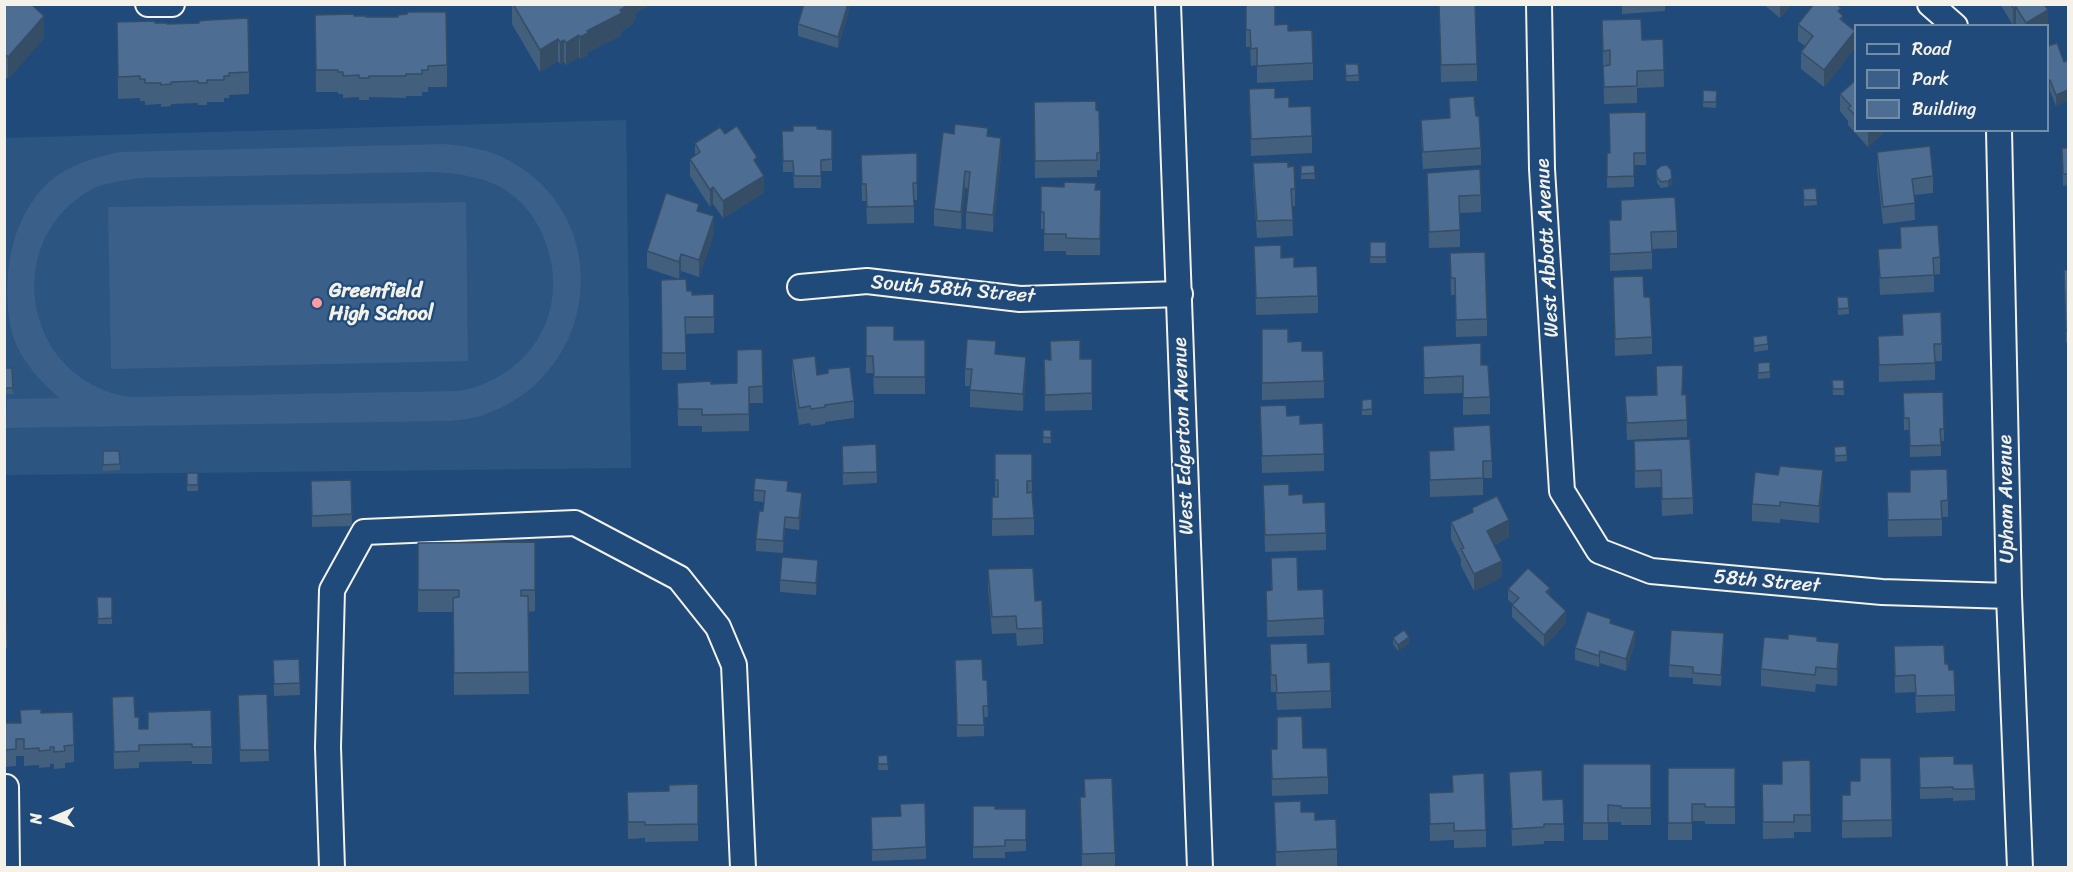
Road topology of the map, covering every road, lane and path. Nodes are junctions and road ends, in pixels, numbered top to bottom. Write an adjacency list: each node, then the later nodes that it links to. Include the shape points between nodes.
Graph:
1 (148, 4): 2 (street)
2 (172, 4)
3 (1168, 4): 9 (street, West Edgerton Avenue)
4 (1539, 4): 10 (street, West Abbott Avenue, via 1542,169)
5 (1930, 4): 6 (street)
6 (1953, 24)
7 (1999, 132): 11 (street, Upham Avenue)
8 (800, 287): 9 (street, South 58th Street, via 867,281 1020,299)
9 (1179, 294): 16 (street, West Edgerton Avenue)
10 (1562, 491): 11 (street, 58th Street, via 1599,551 1651,572 1882,592)
11 (2009, 596): 17 (street, Upham Avenue)
12 (6, 787): 13 (street)
13 (7, 867)
14 (332, 867): 15 (street, via 328,747 332,590 364,532 575,524 679,578 718,627 734,664)
15 (743, 867)
16 (1200, 867)
17 (2020, 867)

